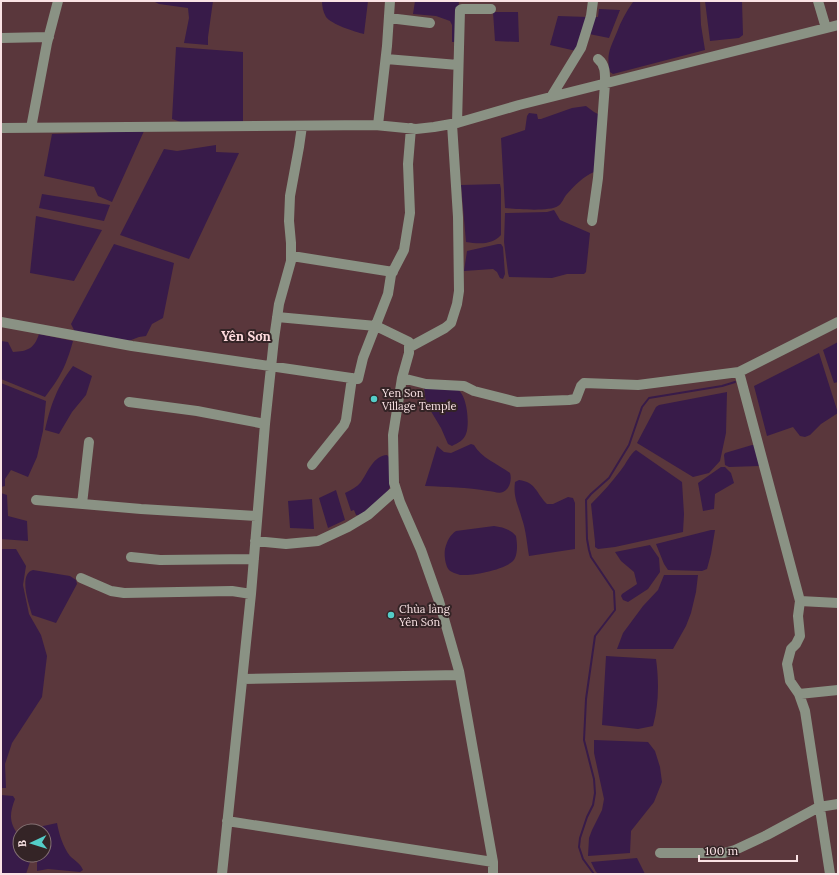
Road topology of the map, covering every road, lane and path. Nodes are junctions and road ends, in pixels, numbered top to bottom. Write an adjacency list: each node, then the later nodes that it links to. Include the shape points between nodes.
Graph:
1 (58, 1): 10 (street)
2 (390, 1): 6 (street)
3 (593, 1): 16 (street, via 581,48)
4 (818, 1): 9 (street)
5 (491, 9): 14 (street, via 461,9)
6 (389, 18): 7 (street); 12 (street)
7 (430, 23)
8 (838, 25): 9 (street)
9 (826, 28): 15 (street)
10 (49, 37): 11 (street); 21 (street)
11 (1, 38)
12 (386, 59): 14 (street); 18 (street)
13 (598, 59): 15 (street, via 605,68)
14 (458, 65): 17 (street)
15 (605, 84): 16 (street); 23 (street)
16 (551, 98): 17 (street)
17 (454, 124): 22 (street, via 434,128); 30 (street, via 458,304 451,323 439,333)
18 (378, 125): 19 (street); 22 (street)
19 (302, 126): 21 (street); 24 (street, via 290,196)
20 (1, 128): 21 (street)
21 (30, 128)
22 (411, 128): 25 (street, via 408,164 410,213 404,250)
23 (592, 221)
24 (292, 256): 25 (street); 26 (street)
25 (393, 272): 29 (street)
26 (277, 317): 29 (street); 31 (street)
27 (1, 322): 31 (street, via 125,345)
28 (838, 322): 32 (street)
29 (376, 326): 30 (street, via 409,342); 34 (street)
30 (410, 347): 33 (street)
31 (272, 365): 34 (street); 36 (street)
32 (739, 372): 33 (street, via 638,385 584,383 576,399 517,402 464,386 426,384); 48 (street)
33 (402, 378): 39 (street, via 393,435)
34 (356, 379): 38 (street, via 344,425)
35 (129, 402): 36 (street, via 197,410)
36 (265, 424): 42 (street)
37 (88, 442): 41 (street)
38 (312, 465)
39 (396, 490): 43 (street, via 368,515 318,541 286,544); 50 (street, via 437,594)
40 (36, 500): 41 (street)
41 (82, 504): 42 (street)
42 (257, 516): 43 (street)
43 (256, 541): 45 (street)
44 (130, 557): 45 (street, via 160,560)
45 (254, 559): 47 (street)
46 (81, 578): 47 (street, via 111,591 124,593 232,591)
47 (251, 594): 51 (street)
48 (800, 601): 49 (street); 53 (street, via 800,636 791,649 787,664 790,680)
49 (838, 603)
50 (459, 675): 51 (street); 58 (street)
51 (242, 679): 56 (street)
52 (838, 690): 53 (street)
53 (799, 694): 55 (street, via 805,711)
54 (838, 804): 55 (street)
55 (819, 807): 57 (street, via 767,835 724,853); 61 (street)
56 (228, 821): 58 (street); 59 (street)
57 (660, 853)
58 (493, 862): 60 (street)
59 (222, 874)
60 (493, 874)
61 (830, 874)

